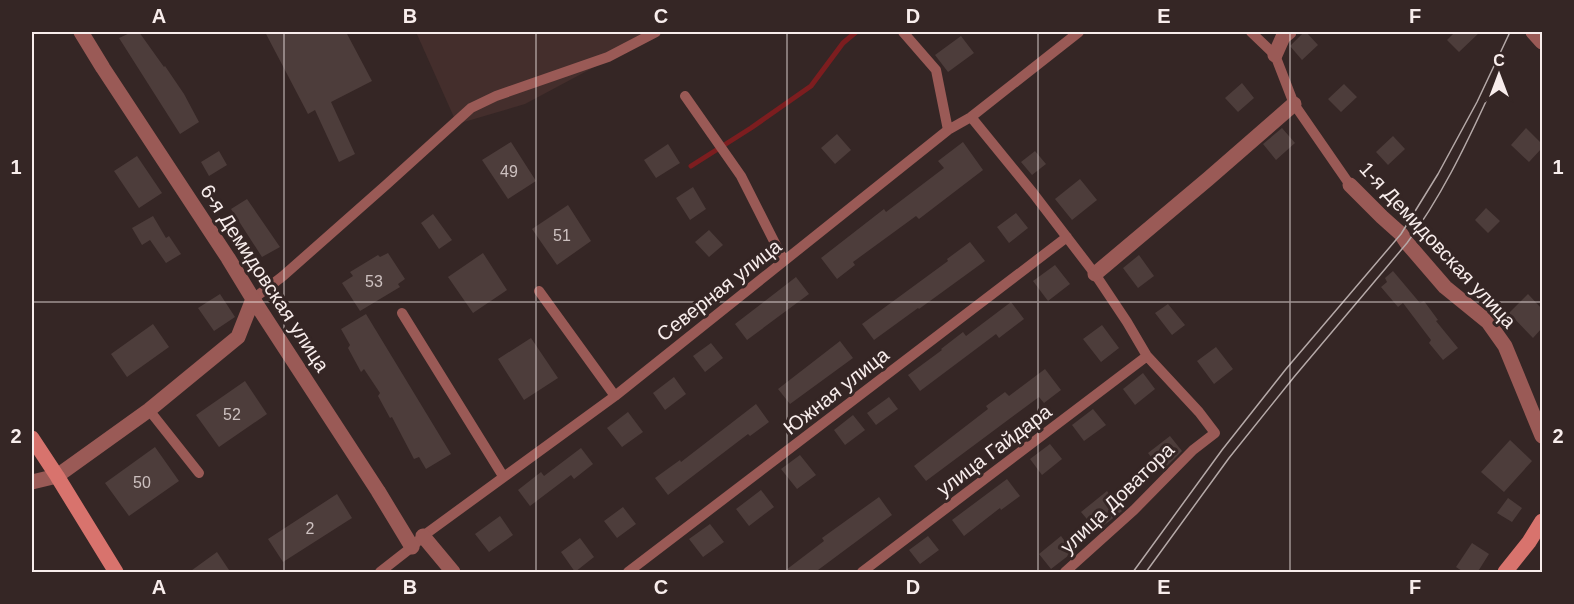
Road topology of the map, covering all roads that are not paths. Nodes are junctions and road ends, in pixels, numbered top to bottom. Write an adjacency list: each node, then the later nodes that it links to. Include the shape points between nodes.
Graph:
1 (81, 32): 19 (street, 6-я Демидовская улица)
2 (656, 32): 19 (lane, via 608,57 471,108)
3 (903, 32): 13 (lane, via 936,70)
4 (1079, 32): 12 (lane, Северная улица)
5 (1251, 32): 9 (lane, 1-я Демидовская улица)
6 (1288, 32): 9 (street)
7 (1533, 32): 8 (street)
8 (1542, 43)
9 (1275, 56): 11 (lane, 1-я Демидовская улица)
10 (685, 96): 16 (lane, via 741,176)
11 (1294, 104): 14 (lane, 1-я Демидовская улица); 17 (street)
12 (971, 117): 13 (lane, Северная улица); 15 (lane)
13 (948, 130): 16 (lane, Северная улица)
14 (1350, 185): 24 (street, 1-я Демидовская улица, via 1401,234 1445,286 1488,322 1505,346)
15 (1067, 237): 17 (lane); 35 (lane, Южная улица)
16 (784, 261): 22 (lane, Северная улица)
17 (1095, 274): 21 (lane)
18 (539, 291): 22 (lane)
19 (253, 299): 23 (street, via 238,337); 31 (street, 6-я Демидовская улица, via 378,491)
20 (402, 313): 28 (lane)
21 (1147, 356): 36 (lane, улица Гайдара); 37 (lane, улица Доватора, via 1215,433)
22 (615, 396): 28 (lane, Северная улица)
23 (149, 410): 26 (lane); 27 (street)
24 (1542, 436)
25 (32, 438): 27 (main road)
26 (199, 473)
27 (57, 476): 29 (street); 32 (main road)
28 (503, 476): 31 (lane, Северная улица)
29 (32, 482)
30 (1542, 521): 38 (main road)
31 (418, 542): 33 (lane, Северная улица); 34 (street, 6-я Демидовская улица)
32 (116, 573)
33 (380, 573)
34 (453, 573)
35 (628, 573)
36 (862, 573)
37 (1065, 573)
38 (1505, 573)

